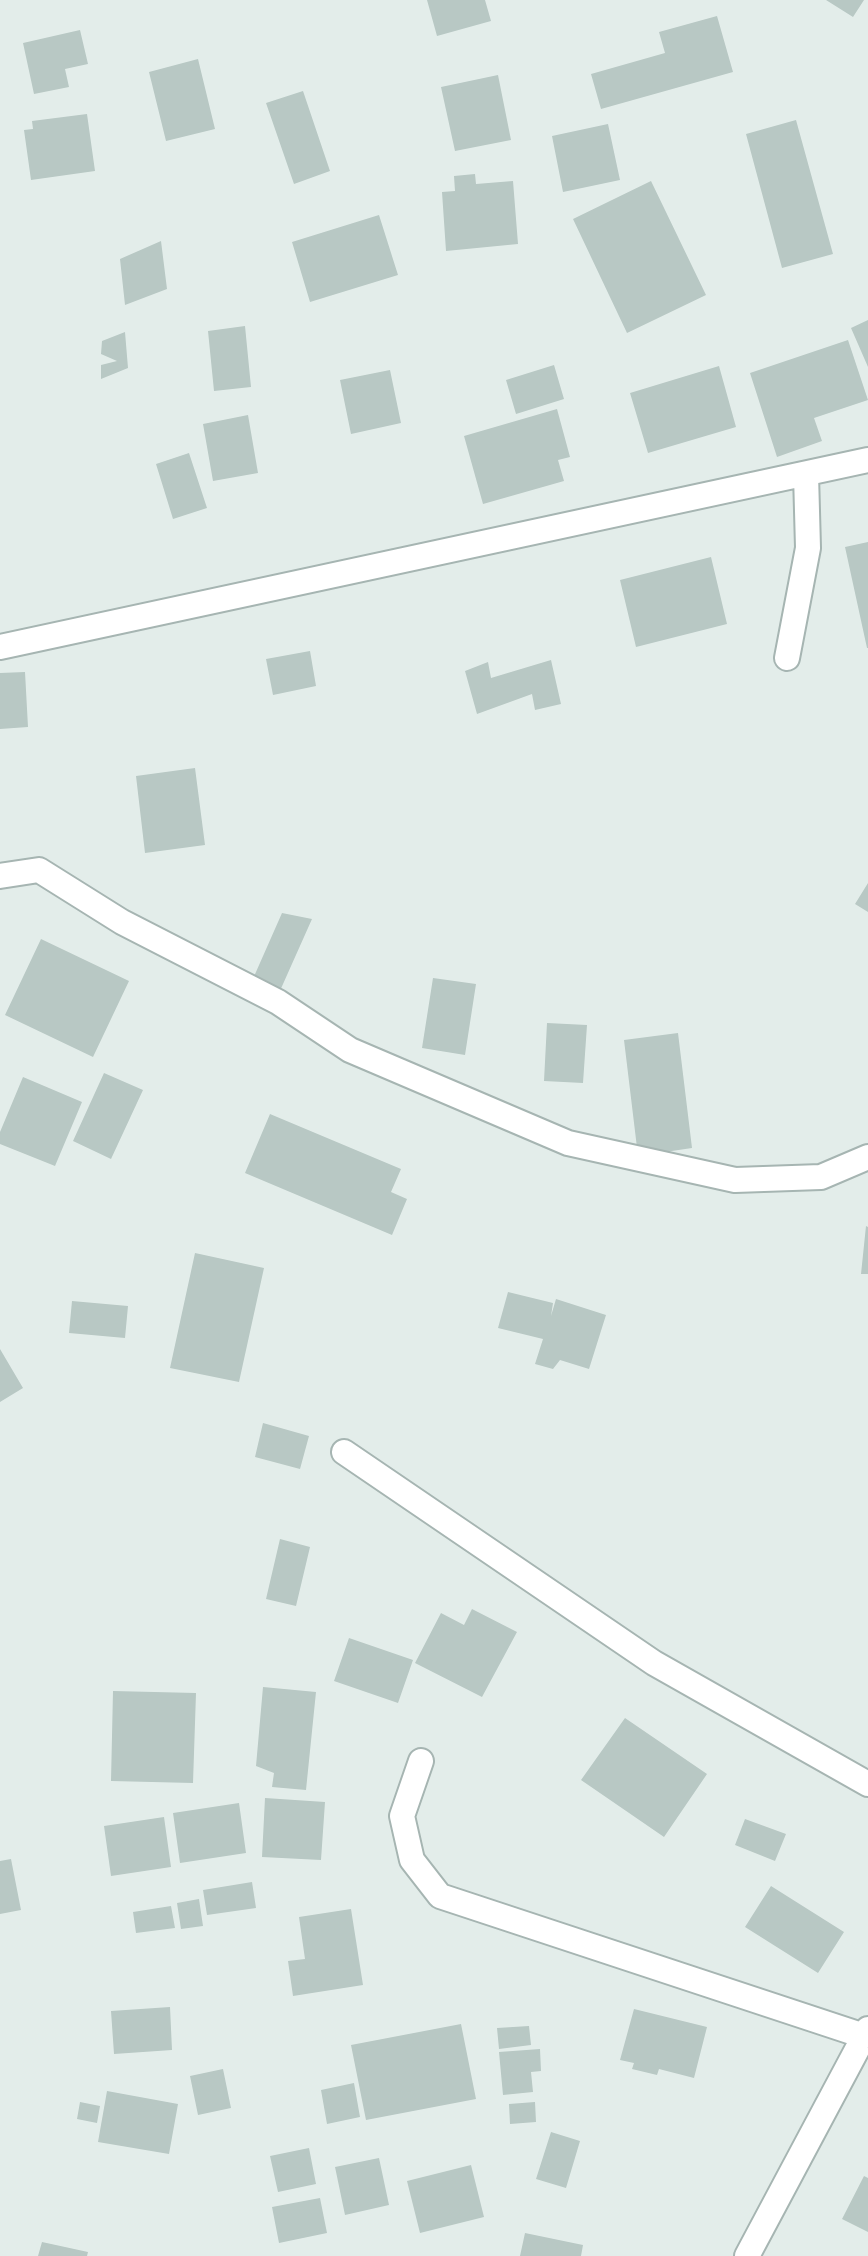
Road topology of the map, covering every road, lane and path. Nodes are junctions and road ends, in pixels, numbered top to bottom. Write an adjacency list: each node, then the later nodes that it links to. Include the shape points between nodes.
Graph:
1 (868, 460): 2 (street)
2 (806, 474): 3 (street); 4 (street, via 808,548)
3 (0, 647)
4 (787, 658)
5 (0, 876): 6 (street, via 39,870 122,922 278,1002 350,1050 568,1143 735,1180 821,1177)
6 (868, 1157)
7 (344, 1452): 9 (street, via 654,1663)
8 (421, 1761): 10 (street, via 402,1816 412,1860 440,1896)
9 (868, 1784)
10 (866, 2032): 11 (street)
11 (747, 2256)

